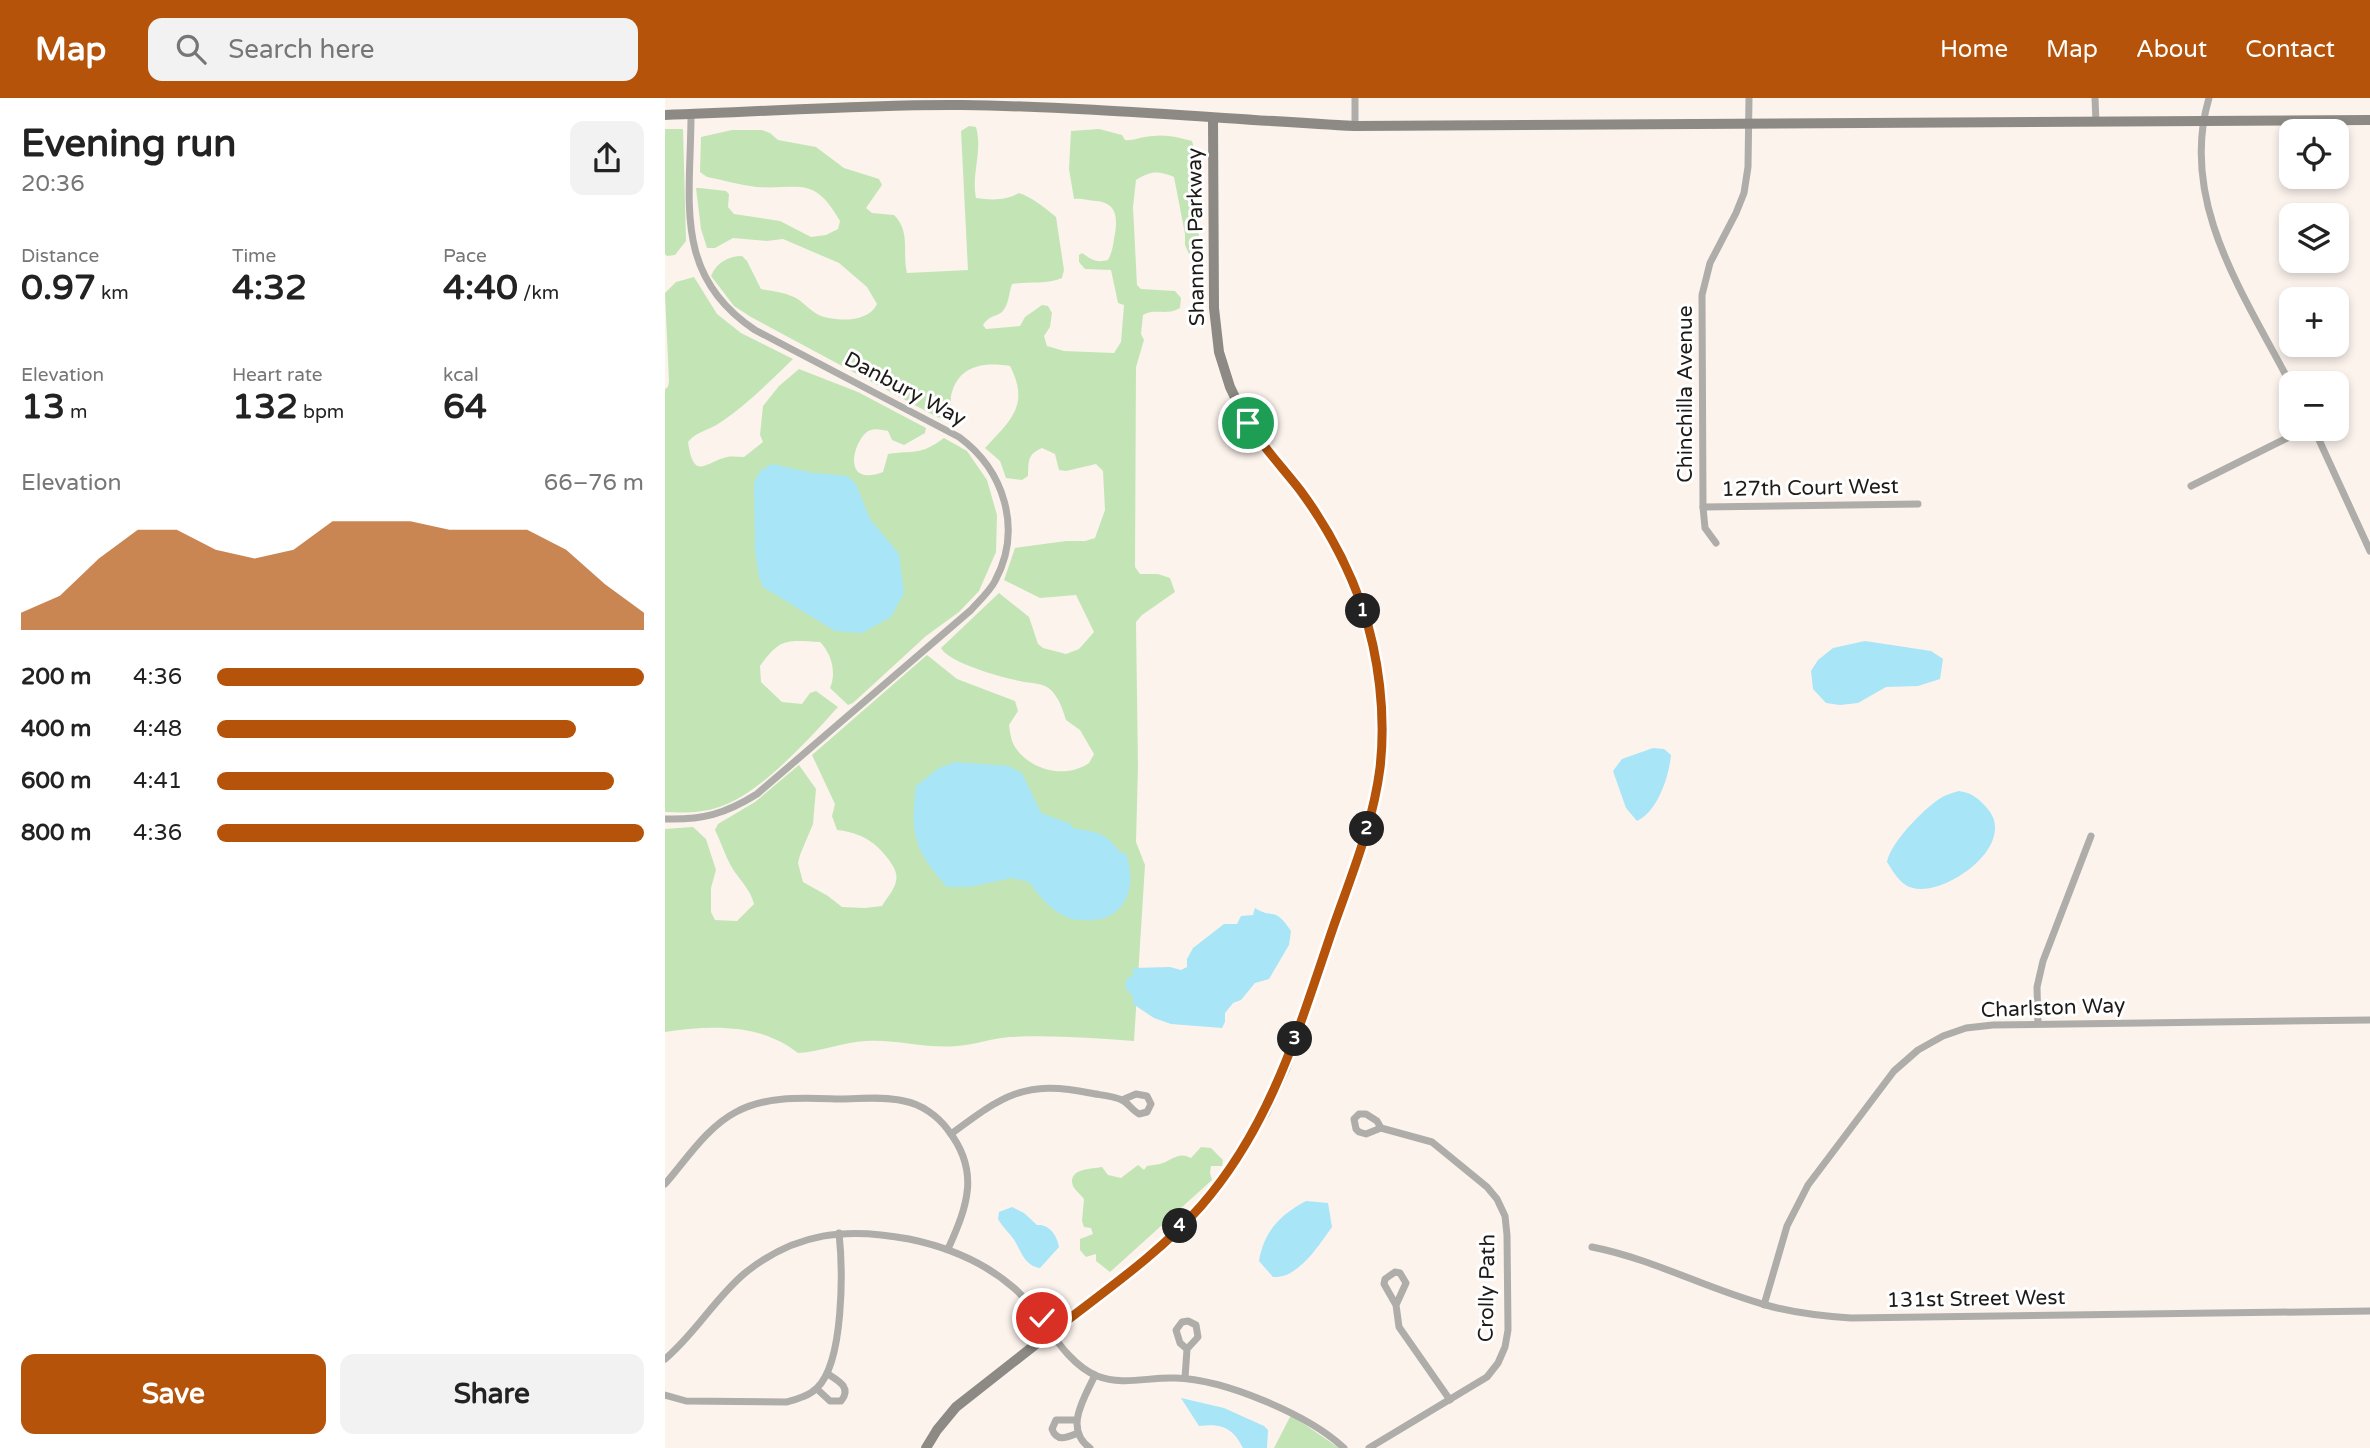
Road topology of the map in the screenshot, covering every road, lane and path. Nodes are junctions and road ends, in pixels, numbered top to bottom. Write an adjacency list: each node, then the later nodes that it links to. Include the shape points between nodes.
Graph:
1 (1355, 98): 13 (street)
2 (1749, 98): 12 (street, Chinchilla Avenue)
3 (2095, 98): 11 (street)
4 (2209, 98): 10 (street)
5 (932, 102): 6 (main road); 8 (main road, via 1095,108)
6 (691, 114): 7 (main road); 22 (street, Danbury Way, via 691,237 700,271 722,303 755,330 975,448 995,475 1009,527 995,582 971,610 767,786 715,816)
7 (665, 115)
8 (1213, 119): 13 (main road); 36 (main road, Shannon Parkway, via 1214,308 1219,352 1244,416 1322,522 1363,608 1379,686 1380,767 1371,820 1285,1069 1265,1113 1201,1206 1162,1245)
9 (2370, 120): 10 (main road)
10 (2202, 121): 11 (main road); 14 (street, via 2202,184 2215,236)
11 (2096, 122): 12 (main road)
12 (1748, 125): 13 (main road); 19 (street, Chinchilla Avenue, via 1744,193 1710,263 1702,295)
13 (1355, 126)
14 (2284, 371)
15 (2281, 441): 17 (street)
16 (2319, 441): 21 (street)
17 (2191, 486)
18 (1918, 504): 19 (street, 127th Court West)
19 (1703, 506): 20 (street, Chinchilla Avenue, via 1705,528)
20 (1716, 543)
21 (2370, 551)
22 (665, 819)
23 (2091, 836): 25 (street, via 2043,961 2037,987)
24 (2370, 1020): 25 (street, Charlston Way)
25 (2038, 1024): 34 (street, Charlston Way, via 1966,1028 1918,1050 1894,1071 1808,1185 1787,1226)
26 (1122, 1100): 28 (street, via 1062,1087 1030,1090 986,1107)
27 (1381, 1128): 44 (street, Crolly Path, via 1439,1146 1487,1187 1505,1216 1506,1348 1487,1377)
28 (951, 1134): 29 (street, via 935,1117 905,1101 774,1100 747,1107 722,1121); 32 (street, via 963,1152 968,1184 965,1206)
29 (665, 1184)
30 (839, 1233): 32 (street, via 880,1233); 38 (street, via 791,1245 752,1267); 39 (street, via 842,1297)
31 (1592, 1247): 34 (street, 131st Street West, via 1632,1256)
32 (948, 1249): 36 (street, via 1007,1282)
33 (1396, 1305): 44 (street, via 1399,1327)
34 (1764, 1305): 35 (street, 131st Street West, via 1851,1318)
35 (2370, 1311)
36 (1052, 1332): 40 (street, via 1073,1359); 47 (main road, Shannon Parkway, via 956,1408)
37 (1187, 1349): 41 (street)
38 (665, 1359)
39 (828, 1374): 42 (street); 42 (street, via 843,1385 843,1399 830,1401)
40 (1095, 1375): 41 (street, via 1123,1382); 45 (street)
41 (1185, 1378): 49 (street, via 1246,1393 1317,1427)
42 (817, 1389): 43 (street, via 787,1402 686,1401)
43 (665, 1395)
44 (1450, 1400): 50 (street, Crolly Path)
45 (1076, 1420): 46 (street); 46 (street, via 1056,1420 1052,1429 1060,1438)
46 (1079, 1433): 48 (street)
47 (926, 1448)
48 (1090, 1448)
49 (1345, 1448)
50 (1369, 1448)

